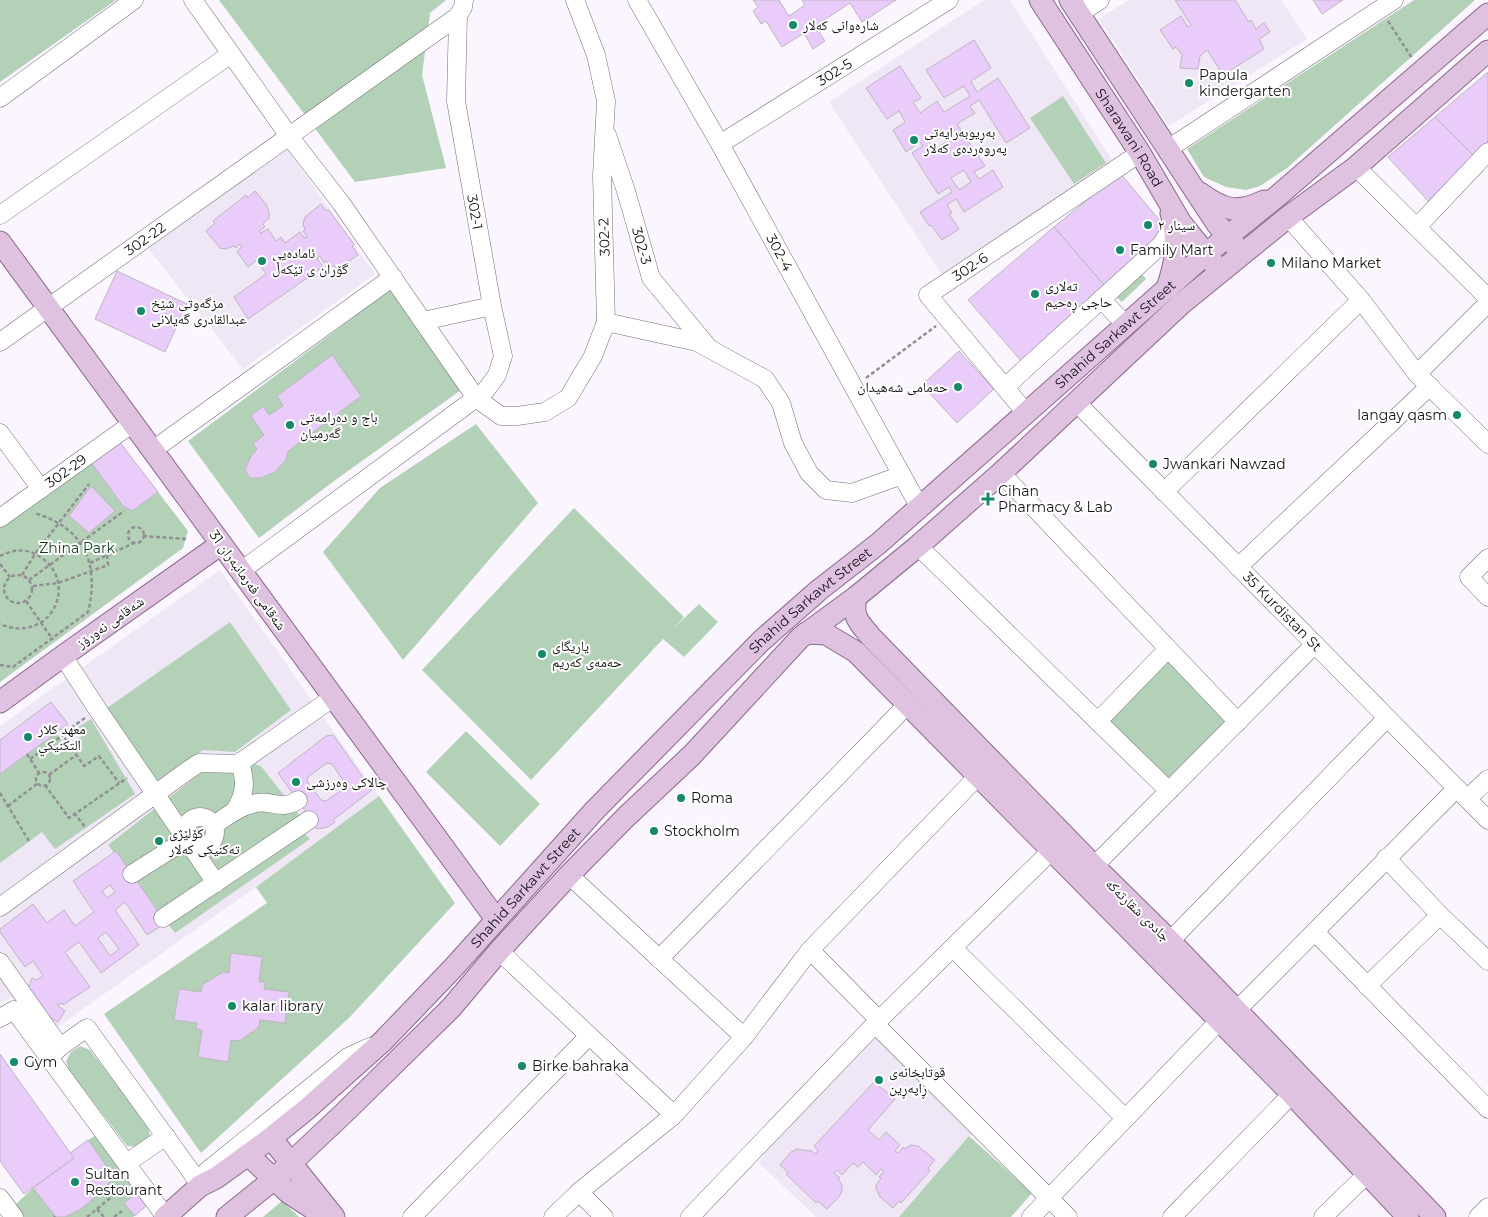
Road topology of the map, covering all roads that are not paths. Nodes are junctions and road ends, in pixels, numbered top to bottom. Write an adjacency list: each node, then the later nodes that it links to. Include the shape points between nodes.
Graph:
1 (134, 0): 16 (street)
2 (193, 0): 13 (street)
3 (575, 0): 17 (street, 302-2, via 596,56 606,101)
4 (637, 0): 19 (street, 302-4)
5 (949, 0): 19 (street, 302-5)
6 (1040, 0): 22 (main road, Sharawani Road)
7 (1100, 0): 9 (street)
8 (1387, 4): 20 (street)
9 (1075, 7): 20 (main road, Sharawani Road)
10 (461, 8): 18 (street, 302-22); 42 (street, 302-1, via 456,101)
11 (1488, 14): 14 (main road, Shahid Sarkawt Street)
12 (1488, 51): 15 (main road, Shahid Sarkawt Street)
13 (231, 54): 18 (street); 27 (street)
14 (1440, 56): 15 (main road); 25 (main road, Shahid Sarkawt Street)
15 (1459, 78): 23 (main road, Shahid Sarkawt Street)
16 (0, 98)
17 (604, 125): 45 (street, 302-2, via 602,176); 48 (street, 302-3, via 651,278)
18 (289, 136): 36 (street); 43 (street, 302-22)
19 (720, 144): 60 (street, 302-4)
20 (1168, 149): 24 (main road, Sharawani Road)
21 (1488, 152): 30 (street)
22 (1140, 153): 26 (main road, Sharawani Road); 51 (street, 302-6, via 928,295)
23 (1356, 167): 28 (main road, Shahid Sarkawt Street); 30 (street)
24 (1195, 189): 25 (main road, via 1214,203 1233,209 1254,206); 31 (main road, Sharawani Road)
25 (1280, 194): 31 (main road, Shahid Sarkawt Street)
26 (1166, 196): 29 (main road); 33 (main road, Sharawani Road)
27 (0, 215)
28 (1288, 217): 34 (main road, Shahid Sarkawt Street); 40 (street)
29 (1174, 223): 37 (main road, via 1176,258); 39 (street, via 1162,244)
30 (1417, 227): 38 (street)
31 (1227, 237): 33 (main road, Shahid Sarkawt Street); 34 (main road, Sharawani Road)
32 (0, 242): 43 (main road, شەقامی فەرمانبەران 31)
33 (1206, 254): 35 (main road, Sharawani Road); 37 (main road, Shahid Sarkawt Street)
34 (1242, 254): 35 (main road, Shahid Sarkawt Street)
35 (1221, 271): 53 (main road, Shahid Sarkawt Street)
36 (393, 277): 44 (street); 58 (street)
37 (1166, 289): 46 (main road, Shahid Sarkawt Street)
38 (1488, 298)
39 (1101, 299): 46 (street); 51 (street)
40 (1361, 300): 49 (street); 62 (street)
41 (1488, 303): 49 (street)
42 (492, 306): 44 (street); 52 (street, 302-1, via 503,356 497,375)
43 (48, 307): 47 (street, 302-22); 55 (main road, شەقامی فەرمانبەران 31)
44 (423, 321): 52 (street)
45 (606, 322): 48 (street, via 697,342); 52 (street, 302-2, via 593,356 568,398 545,412 500,416)
46 (1126, 325): 54 (main road, Shahid Sarkawt Street)
47 (0, 342)
48 (710, 349): 60 (street, via 765,379 781,403 793,443 809,474 826,490 852,492)
49 (1417, 374): 50 (street)
50 (1430, 386): 57 (street); 68 (street)
51 (1004, 387): 54 (street, 302-6)
52 (476, 398): 69 (street, 302-1)
53 (1076, 402): 59 (main road, Shahid Sarkawt Street); 62 (street, 35 Kurdistan St)
54 (1026, 413): 63 (main road, Shahid Sarkawt Street)
55 (133, 423): 58 (main road, شەقامی فەرمانبەران 31); 61 (street, 302-29)
56 (0, 433): 61 (street)
57 (1488, 444)
58 (153, 450): 65 (main road, شەقامی فەرمانبەران 31)
59 (1001, 473): 66 (main road, Shahid Sarkawt Street); 76 (street)
60 (902, 475): 63 (street, 302-4)
61 (41, 489): 64 (street, 302-29)
62 (1164, 492): 68 (street, 35 Kurdistan St)
63 (920, 508): 104 (main road, Shahid Sarkawt Street, via 754,648 594,810)
64 (0, 518)
65 (221, 544): 69 (main road, شەقامی فەرمانبەران 31); 75 (main road, شەقامی نەورۆز)
66 (918, 546): 70 (main road, Shahid Sarkawt Street); 82 (street)
67 (1488, 558): 71 (street, via 1469,577)
68 (1238, 567): 74 (street, 35 Kurdistan St)
69 (241, 571): 78 (main road, شەقامی فەرمانبەران 31)
70 (856, 597): 72 (main road, Shahid Sarkawt Street); 73 (main road, جادەی شقارتەکە, via 853,611)
71 (1488, 597)
72 (806, 633): 77 (main road, جادەی شقارتەکە, via 826,634); 99 (main road, Shahid Sarkawt Street, via 692,755)
73 (871, 636): 77 (main road); 97 (main road, جادەی شقارتەکە)
74 (1315, 644): 81 (street, 35 Kurdistan St); 83 (street)
75 (57, 647): 79 (main road, شەقامی نەورۆز); 88 (street)
76 (1168, 649): 82 (street); 83 (street)
77 (856, 652): 80 (main road, جادەی شقارتەکە)
78 (334, 697): 84 (street); 104 (main road, شەقامی فەرمانبەران 31)
79 (0, 702)
80 (907, 705): 85 (main road, جادەی شقارتەکە); 110 (street)
81 (1387, 718): 89 (street, 35 Kurdistan St); 106 (street)
82 (1098, 721): 87 (street)
83 (1238, 722): 87 (street)
84 (240, 762): 88 (street, via 199,763); 91 (street, via 244,790)
85 (977, 777): 95 (main road, جادەی شقارتەکە); 108 (street)
86 (1488, 779): 89 (street)
87 (1169, 791): 97 (street)
88 (155, 794): 94 (street); 101 (street)
89 (1462, 794): 93 (street, 35 Kurdistan St); 96 (street)
90 (298, 800): 91 (street, via 290,805 254,803)
91 (234, 812): 94 (street, via 214,825 214,837 207,846 195,846)
92 (309, 820): 100 (street)
93 (1488, 820)
94 (186, 838): 98 (street); 100 (street)
95 (1052, 850): 107 (street); 114 (main road, جادەی شقارتەکە)
96 (1386, 858): 102 (street); 105 (street)
97 (1094, 866): 106 (main road, جادەی شقارتەکە)
98 (132, 874)
99 (569, 875): 109 (main road, Shahid Sarkawt Street); 110 (street)
100 (216, 883): 103 (street)
101 (0, 908)
102 (1440, 915): 111 (street); 113 (street)
103 (163, 918)
104 (496, 919): 119 (main road, Shahid Sarkawt Street)
105 (1316, 932): 113 (street); 114 (street)
106 (1170, 941): 114 (main road, جادەی شقارتەکە)
107 (953, 948): 116 (street); 124 (street)
108 (810, 950): 116 (street); 118 (street)
109 (499, 951): 117 (street); 128 (main road, Shahid Sarkawt Street, via 444,1015)
110 (659, 960): 118 (street)
111 (1488, 961)
112 (0, 962): 120 (street)
113 (1368, 986): 122 (street)
114 (1229, 1015): 121 (main road, جادەی شقارتەکە); 124 (street); 151 (main road, جادەی شقارتەکە)
115 (0, 1018): 120 (street, via 14,1010)
116 (877, 1022): 135 (street); 145 (street)
117 (588, 1036): 123 (street); 142 (street)
118 (744, 1037): 123 (street)
119 (383, 1041): 126 (main road, Shahid Sarkawt Street); 132 (street, via 348,1057 207,1171)
120 (55, 1053): 125 (street, via 87,1028); 129 (street)
121 (1292, 1094): 130 (main road, جادەی شقارتەکە); 148 (street)
122 (1488, 1109)
123 (674, 1116): 133 (street)
124 (1125, 1118): 135 (street)
125 (166, 1136): 129 (street); 132 (street)
126 (271, 1138): 127 (main road, Shahid Sarkawt Street); 128 (main road)
127 (248, 1155): 131 (main road); 132 (main road, Shahid Sarkawt Street)
128 (291, 1162): 131 (main road, Shahid Sarkawt Street); 141 (main road)
129 (127, 1163): 138 (street)
130 (1368, 1172): 149 (street); 150 (main road, جادەی شقارتەکە)
131 (274, 1179): 139 (main road, Shahid Sarkawt Street); 140 (main road)
132 (200, 1186): 138 (main road, Shahid Sarkawt Street)
133 (579, 1192): 143 (street); 144 (street)
134 (0, 1198): 137 (street)
135 (1049, 1198): 146 (street); 147 (street)
136 (1488, 1207): 152 (street)
137 (14, 1217)
138 (165, 1217)
139 (227, 1217)
140 (326, 1217)
141 (334, 1217)
142 (412, 1217)
143 (553, 1217)
144 (604, 1217)
145 (690, 1217)
146 (1031, 1217)
147 (1068, 1217)
148 (1172, 1217)
149 (1323, 1217)
150 (1408, 1217)
151 (1435, 1217)
152 (1478, 1217)

